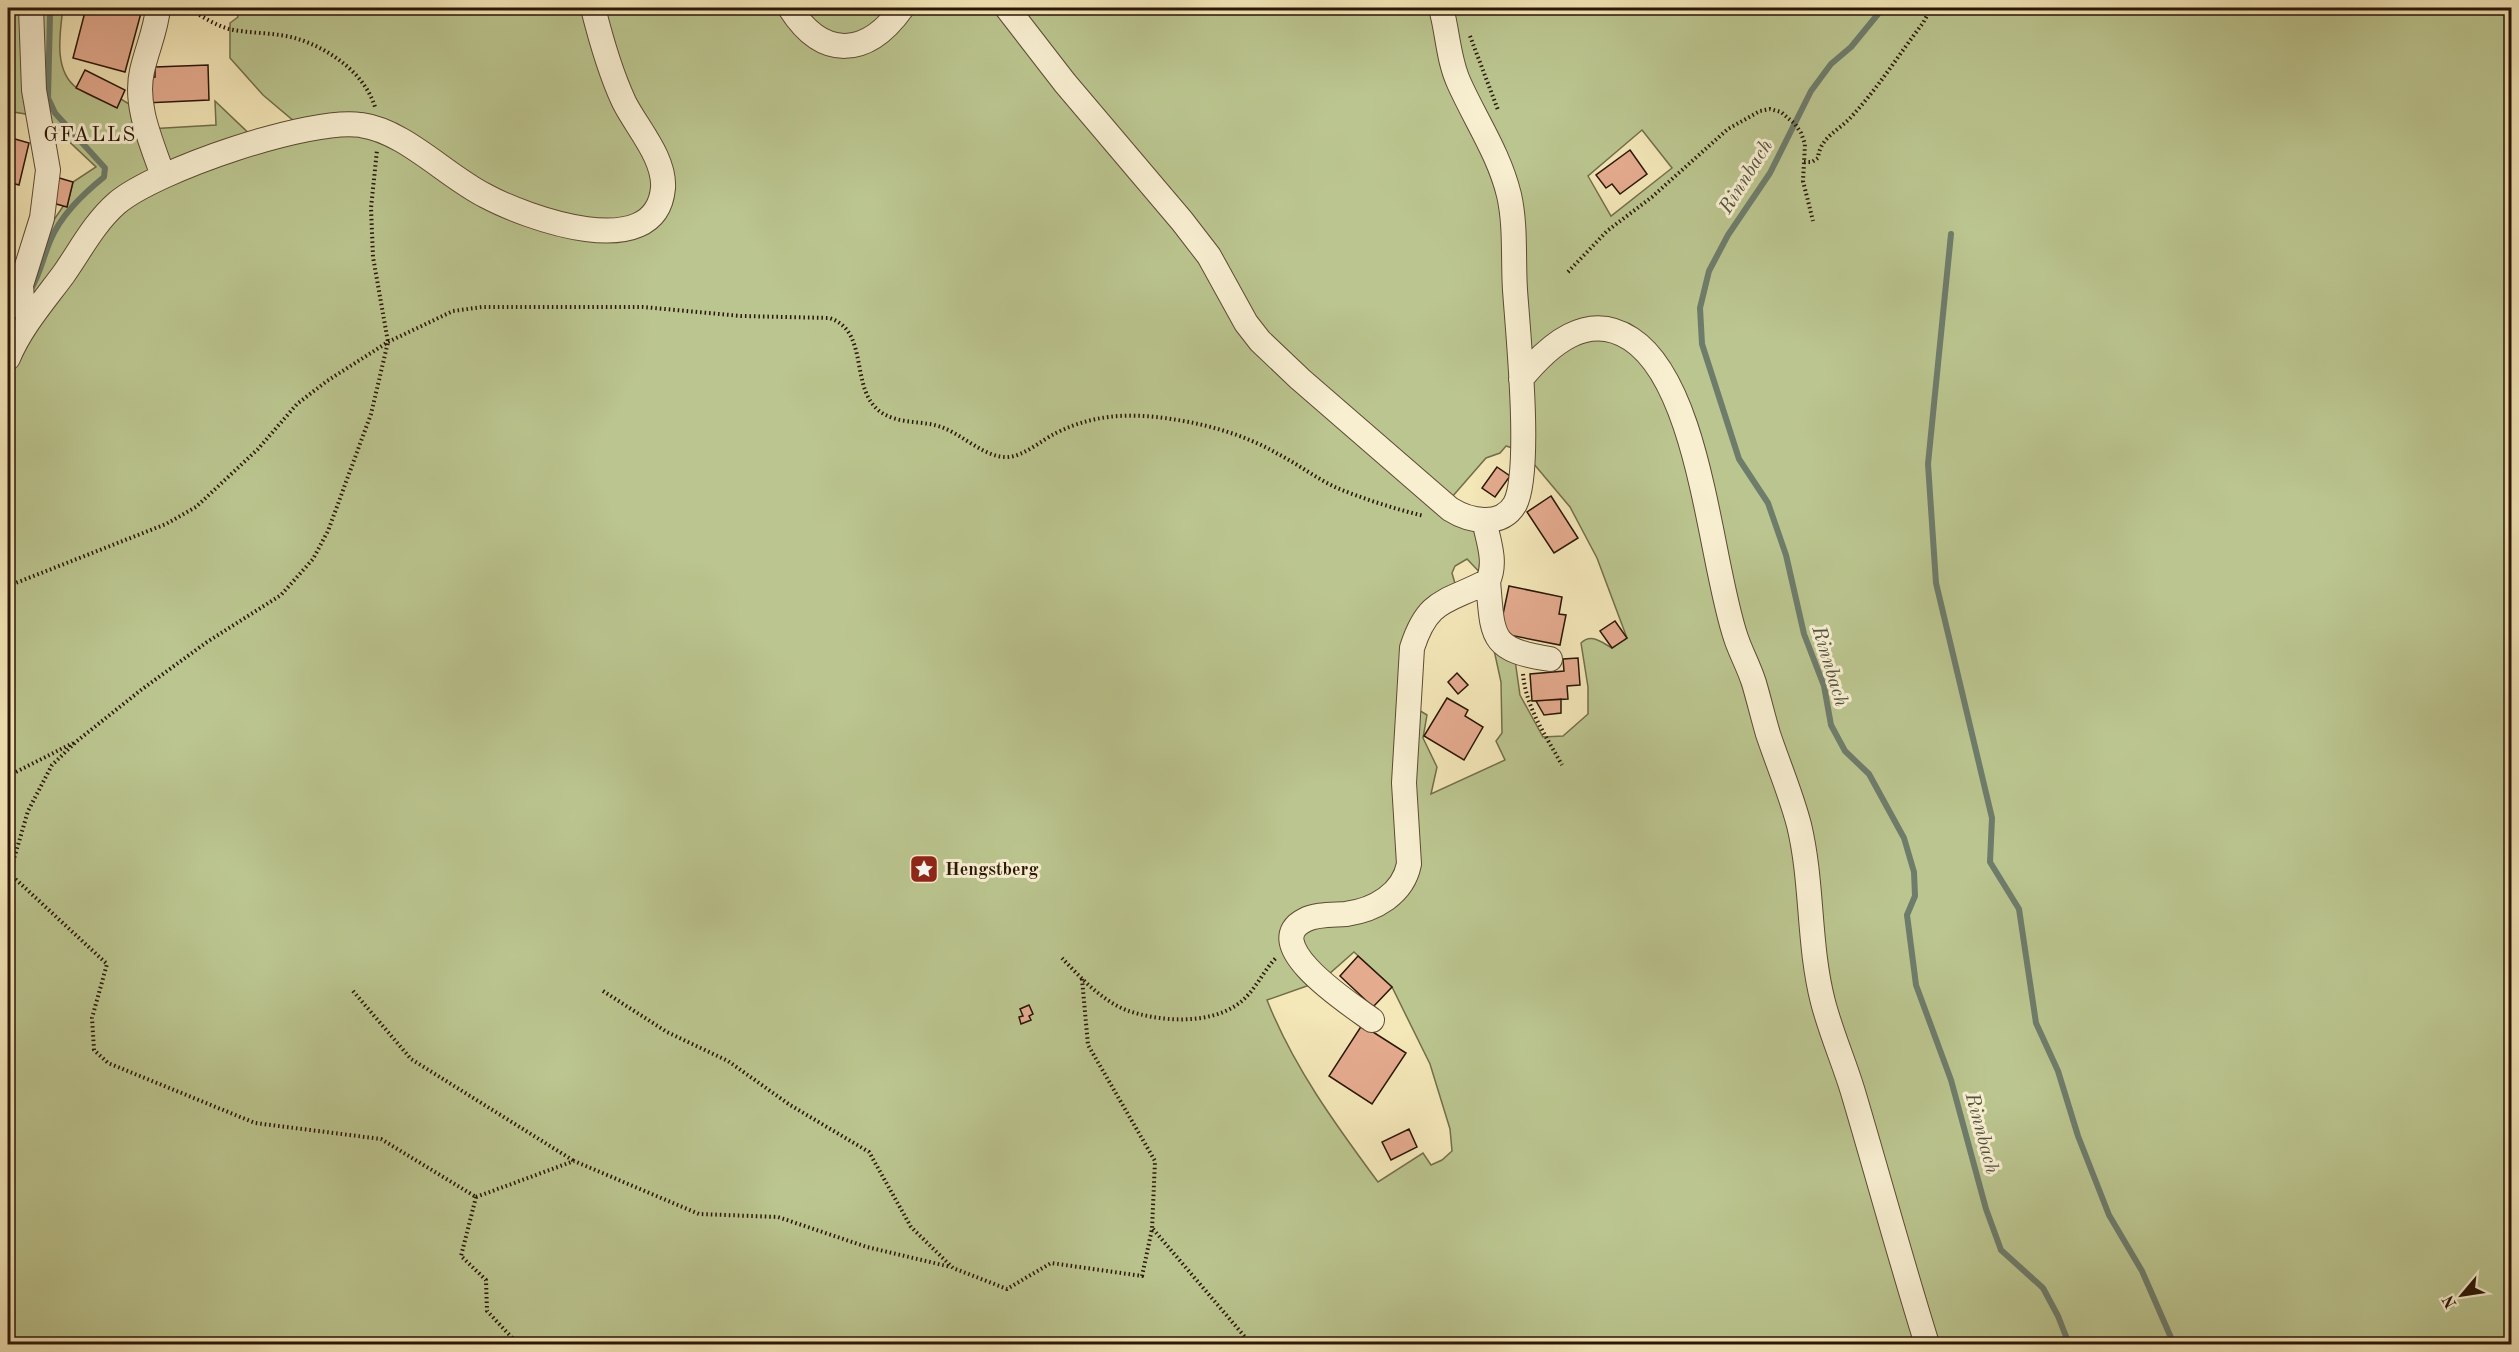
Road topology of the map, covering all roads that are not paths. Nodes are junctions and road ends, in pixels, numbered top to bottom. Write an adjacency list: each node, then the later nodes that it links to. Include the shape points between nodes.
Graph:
1 (31, 8): 9 (street, via 33,90 48,170 42,218 21,285)
2 (158, 8): 8 (street, via 140,94)
3 (593, 8): 8 (street, via 610,68 661,173 660,201 647,220 636,226 610,231 516,211 483,195 380,128 348,123 303,128)
4 (790, 8): 5 (street, via 812,35 826,44 844,46 860,44 875,36 891,24)
5 (902, 8)
6 (1007, 8): 12 (street, via 1209,256 1260,341 1450,509 1462,517)
7 (1441, 8): 11 (street, via 1458,82 1492,145 1510,198)
8 (163, 176): 9 (street, via 116,204)
9 (29, 320): 10 (street)
10 (8, 358)
11 (1521, 379): 12 (street, via 1519,494 1508,511); 16 (street, via 1555,343 1588,328 1603,328 1632,339 1642,348 1662,373 1673,396 1709,514 1736,638 1799,825 1823,1004)
12 (1484, 520): 13 (street, via 1491,554 1492,573)
13 (1488, 581): 14 (street, via 1498,640 1522,655); 15 (street, via 1432,609 1419,627 1412,648 1404,783 1409,864 1400,889 1370,907 1306,919 1294,931 1291,942 1305,966)
14 (1550, 659)
15 (1372, 1020)
16 (1927, 1344)

